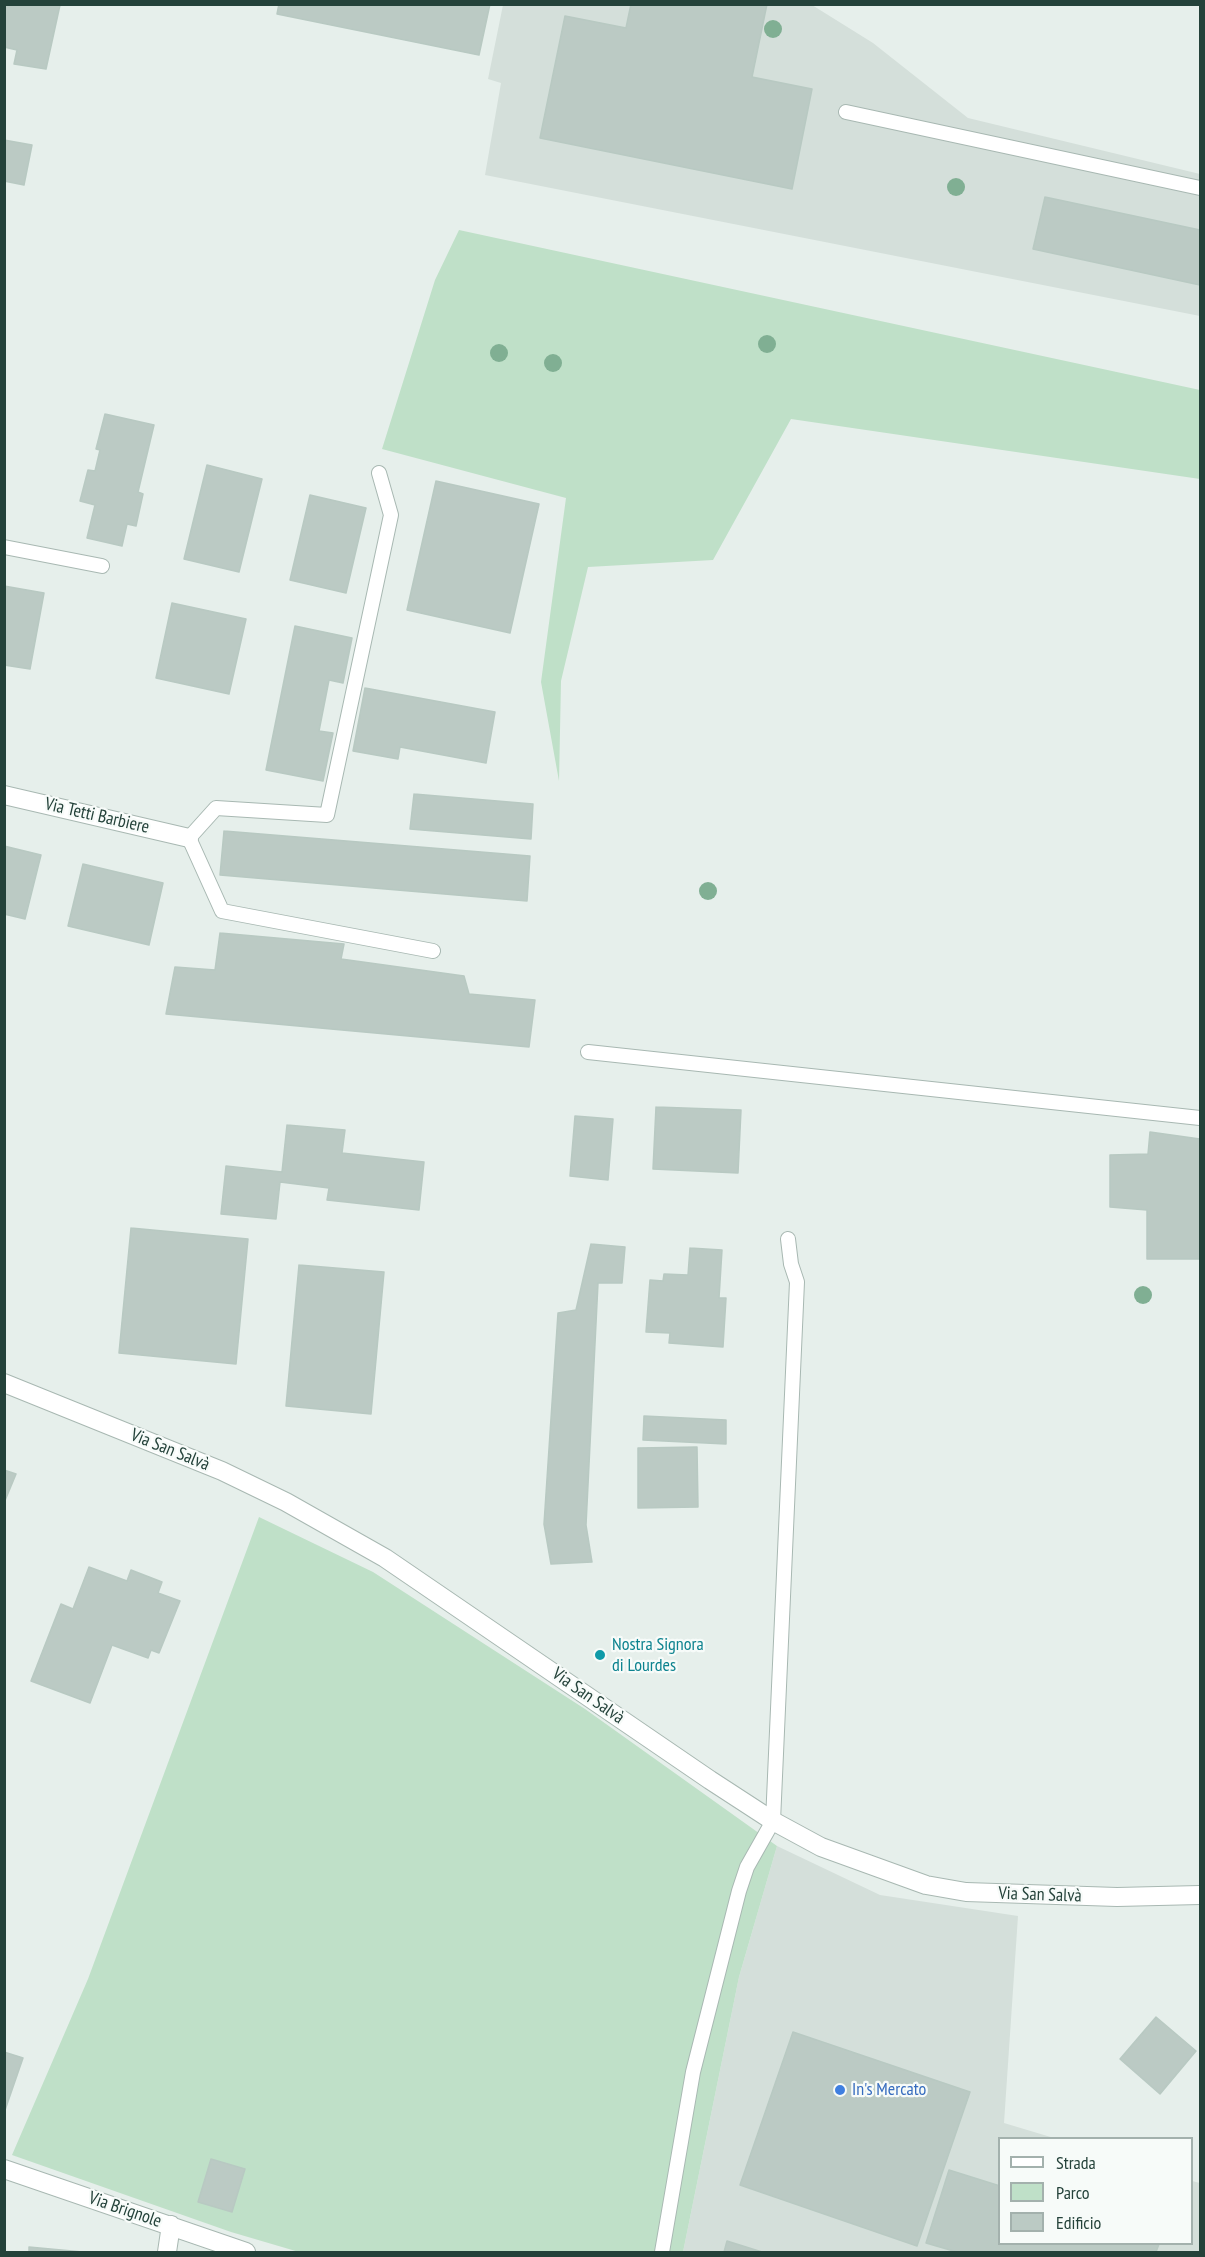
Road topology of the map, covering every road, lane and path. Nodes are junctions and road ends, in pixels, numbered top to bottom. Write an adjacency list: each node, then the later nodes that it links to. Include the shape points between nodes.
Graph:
1 (846, 112): 2 (lane)
2 (1200, 188)
3 (379, 472): 7 (lane, via 391,515 327,815 216,808)
4 (4, 547): 5 (lane)
5 (102, 566)
6 (4, 795): 7 (street, Via Tetti Barbiere)
7 (189, 838): 8 (lane, via 222,911)
8 (433, 951)
9 (588, 1052): 10 (lane)
10 (1200, 1118)
11 (788, 1239): 13 (lane, via 796,1282)
12 (4, 1383): 13 (street, Via San Salvà, via 222,1471 355,1541 474,1617)
13 (772, 1821): 14 (street, Via San Salvà, via 870,1867 936,1887 1019,1896); 19 (lane, via 747,1867 730,1925 693,2072)
14 (1200, 1895)
15 (4, 2169): 16 (street, Via Brignole)
16 (171, 2225): 17 (street); 18 (street, Via Brignole)
17 (167, 2253)
18 (246, 2253)
19 (662, 2253)

